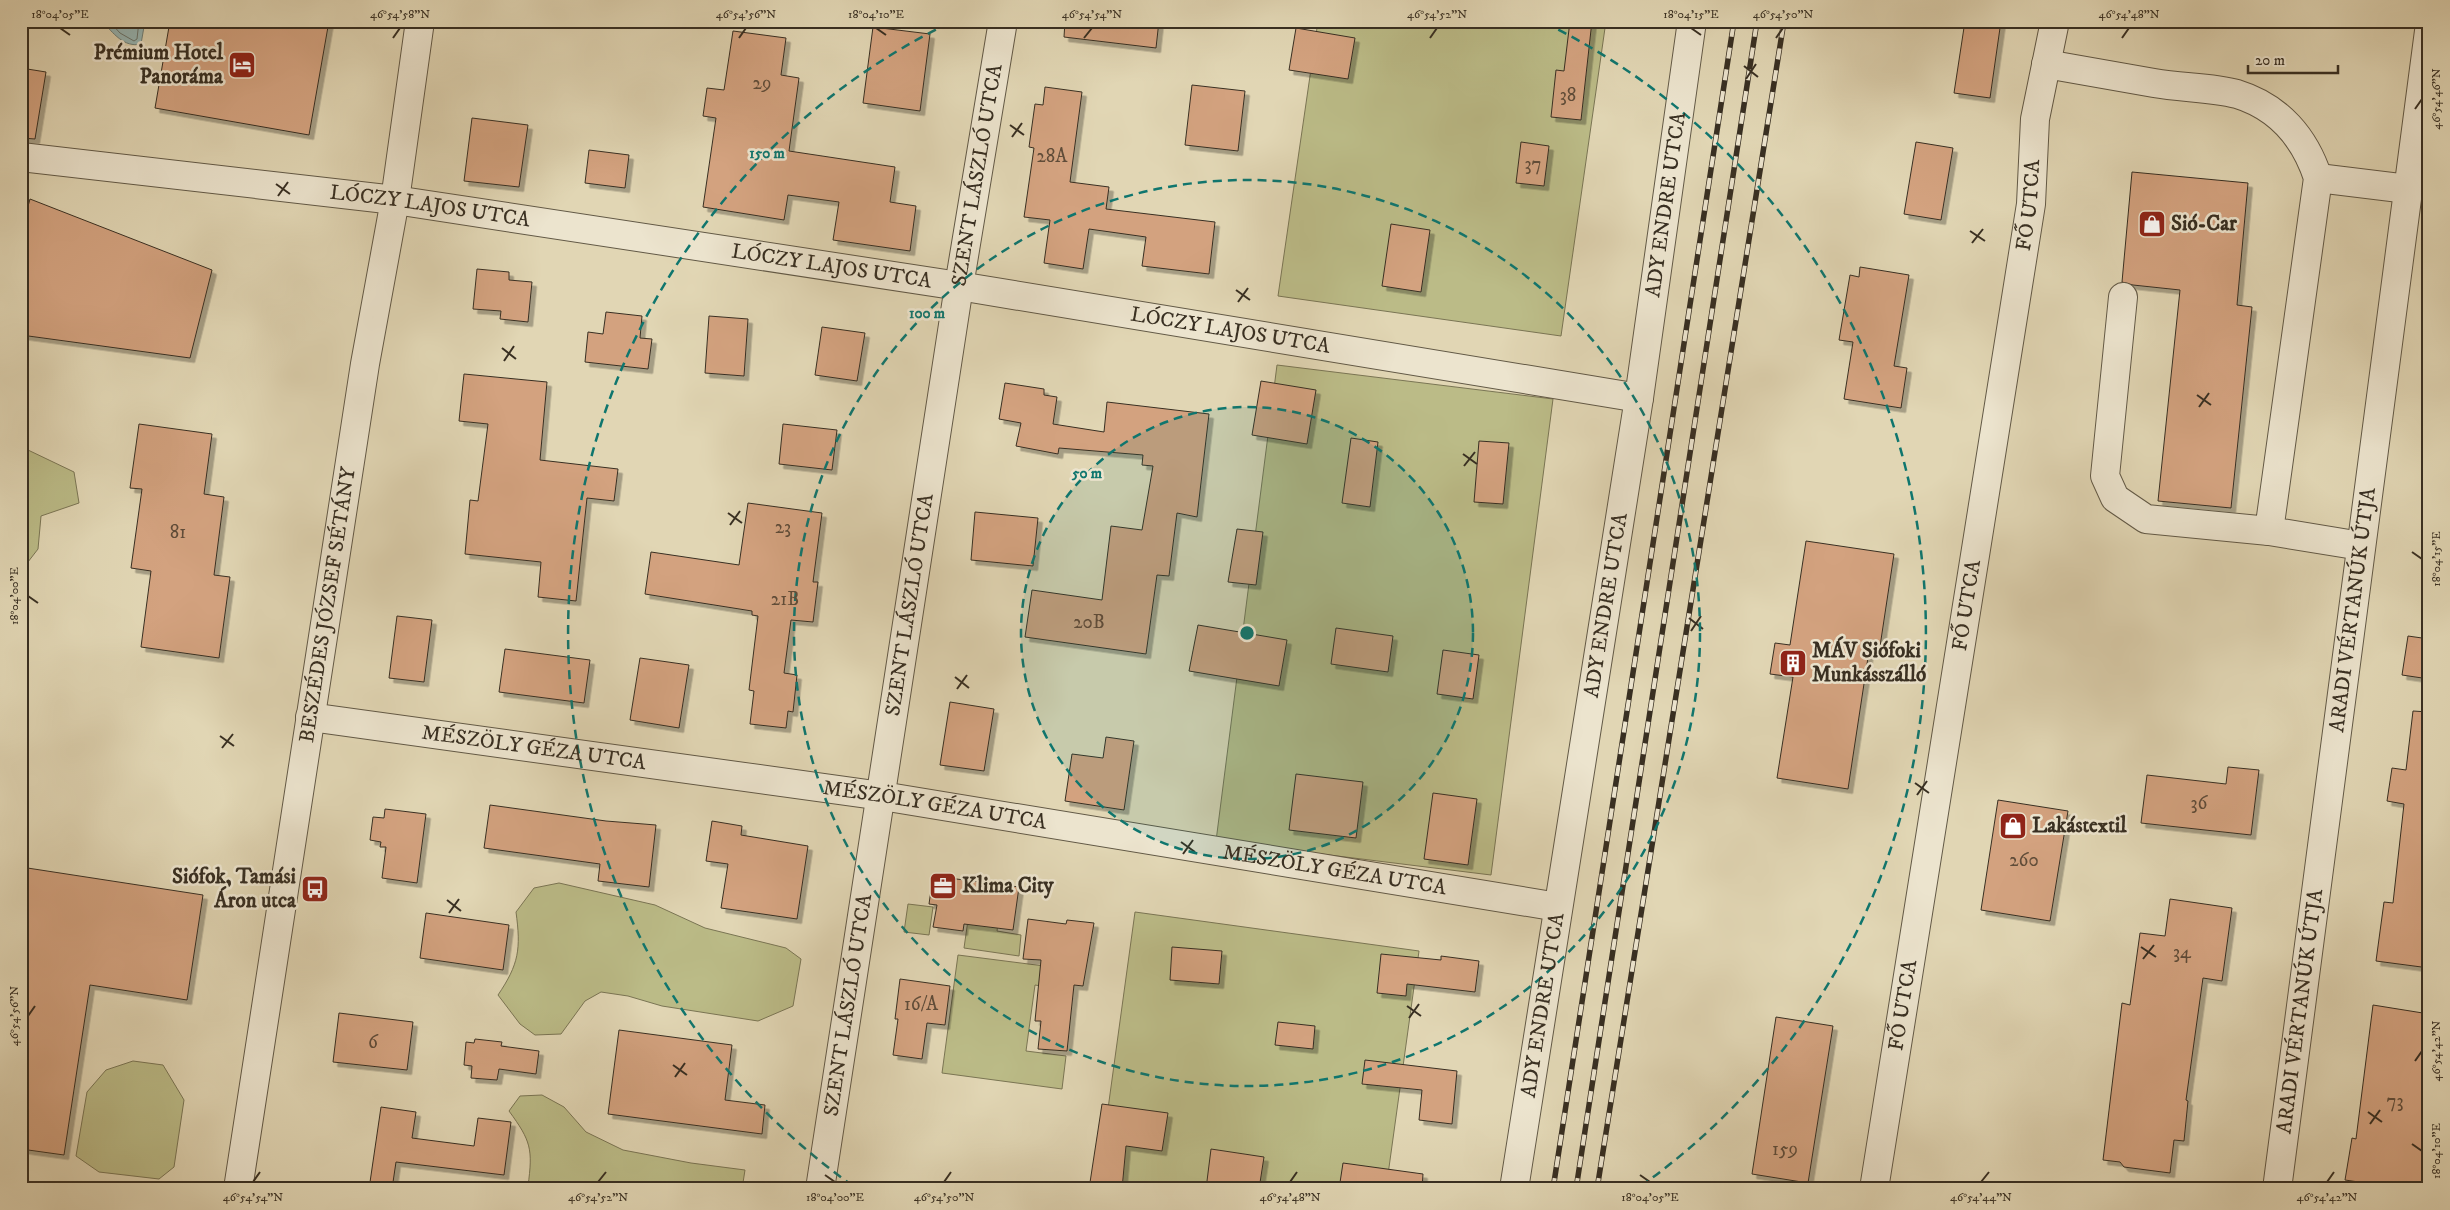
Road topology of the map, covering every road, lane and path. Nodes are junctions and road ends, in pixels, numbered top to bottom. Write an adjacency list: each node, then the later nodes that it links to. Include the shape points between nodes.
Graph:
1 (420, 21): 10 (street, BESZÉDES JÓZSEF SÉTÁNY)
2 (1002, 21): 11 (street, SZENT LÁSZLÓ UTCA)
3 (1692, 21): 13 (street, ADY ENDRE UTCA)
4 (2055, 21): 6 (street, FŐ UTCA)
5 (2429, 31): 9 (street, ARADI VÉRTANÚK ÚTJA)
6 (2046, 64): 8 (street, via 2155,84 2237,94 2269,108 2288,124 2310,155); 22 (street, FŐ UTCA, via 2035,119 2030,214)
7 (21, 157): 10 (street, LÓCZY LAJOS UTCA)
8 (2318, 178): 9 (street); 14 (street)
9 (2408, 189): 15 (street, ARADI VÉRTANÚK ÚTJA)
10 (395, 200): 11 (street, LÓCZY LAJOS UTCA); 16 (street, BESZÉDES JÓZSEF SÉTÁNY, via 365,364)
11 (959, 286): 13 (street, LÓCZY LAJOS UTCA); 17 (street, SZENT LÁSZLÓ UTCA)
12 (2123, 297): 14 (street, via 2105,476 2115,498 2146,519)
13 (1638, 398): 18 (street, ADY ENDRE UTCA)
14 (2269, 531): 15 (street)
15 (2361, 546): 23 (street, ARADI VÉRTANÚK ÚTJA)
16 (310, 717): 17 (street, MÉSZÖLY GÉZA UTCA); 19 (street, BESZÉDES JÓZSEF SÉTÁNY)
17 (882, 796): 18 (street, MÉSZÖLY GÉZA UTCA); 20 (street, SZENT LÁSZLÓ UTCA)
18 (1558, 907): 21 (street, ADY ENDRE UTCA)
19 (238, 1189)
20 (820, 1189)
21 (1514, 1189)
22 (1874, 1189)
23 (2277, 1189)

